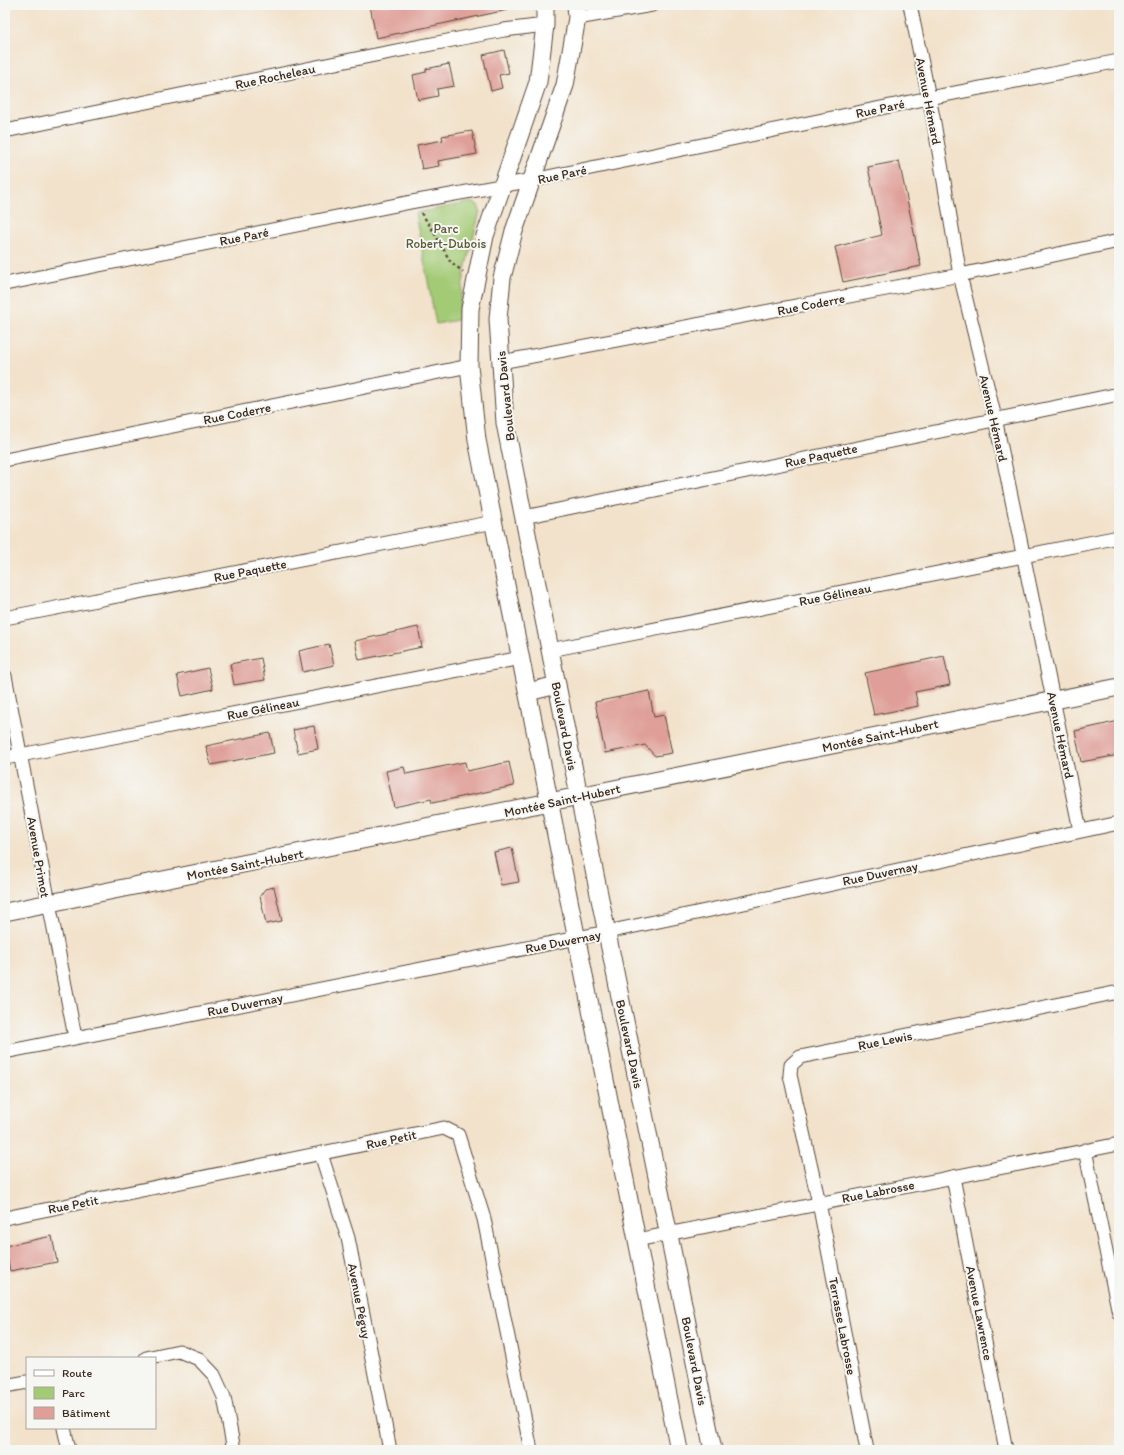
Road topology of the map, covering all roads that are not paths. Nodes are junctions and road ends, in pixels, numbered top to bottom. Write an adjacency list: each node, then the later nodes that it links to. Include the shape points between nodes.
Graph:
1 (545, 5): 5 (street)
2 (652, 5): 4 (street)
3 (910, 5): 7 (street, Avenue Hémard)
4 (577, 12): 9 (street, Boulevard Davis, via 565,85)
5 (545, 25): 8 (street, Rue Rocheleau, via 504,30 370,56); 10 (street, via 538,82)
6 (1119, 60): 7 (street, Rue Paré)
7 (929, 98): 9 (street, Rue Paré); 12 (street, Avenue Hémard)
8 (5, 131)
9 (533, 180): 10 (street, Rue Paré); 14 (street, Boulevard Davis, via 514,231 502,278 498,319)
10 (502, 184): 13 (street, Rue Paré); 15 (street, via 485,236 470,309)
11 (1119, 241): 12 (street, Rue Coderre)
12 (960, 275): 14 (street, Rue Coderre); 17 (street, Avenue Hémard)
13 (5, 284)
14 (501, 362): 19 (street, Boulevard Davis, via 505,423)
15 (469, 366): 18 (street, Rue Coderre); 20 (street, via 478,440)
16 (1119, 394): 17 (street, Rue Paquette)
17 (995, 418): 19 (street, Rue Paquette); 22 (street, Avenue Hémard)
18 (5, 460)
19 (524, 517): 24 (street, Boulevard Davis)
20 (494, 522): 23 (street, Rue Paquette); 25 (street)
21 (1119, 537): 22 (street, Rue Gélineau)
22 (1024, 556): 24 (street, Rue Gélineau); 30 (street, Avenue Hémard)
23 (5, 618)
24 (550, 650): 27 (street, Boulevard Davis)
25 (521, 658): 29 (street); 31 (street, Rue Gélineau)
26 (5, 676): 31 (street, Avenue Primot)
27 (557, 685): 29 (street); 33 (street, Boulevard Davis)
28 (1119, 687): 30 (street, Montée Saint-Hubert)
29 (528, 692): 34 (street)
30 (1053, 700): 33 (street, Montée Saint-Hubert); 36 (street, Avenue Hémard)
31 (21, 755): 32 (street, Rue Gélineau); 37 (street, Avenue Primot)
32 (5, 758)
33 (579, 796): 34 (street, Montée Saint-Hubert); 39 (street, Boulevard Davis)
34 (550, 803): 37 (street, Montée Saint-Hubert); 40 (street)
35 (1119, 823): 36 (street, Rue Duvernay)
36 (1080, 830): 39 (street, Rue Duvernay)
37 (48, 903): 38 (street, Montée Saint-Hubert); 42 (street, Avenue Primot)
38 (5, 912)
39 (607, 932): 40 (street, Rue Duvernay); 50 (street, Boulevard Davis)
40 (576, 938): 42 (street, Rue Duvernay); 51 (street)
41 (1119, 992): 48 (street, Rue Lewis, via 800,1057 791,1064 790,1075)
42 (75, 1037): 43 (street, Rue Duvernay)
43 (5, 1052)
44 (1119, 1144): 45 (street, Rue Labrosse)
45 (1085, 1150): 47 (street, Rue Labrosse); 52 (street)
46 (321, 1154): 49 (street, Rue Petit); 59 (street, Avenue Péguy, via 348,1238); 60 (street, Rue Petit, via 444,1128 458,1135 484,1218)
47 (953, 1177): 48 (street, Rue Labrosse); 64 (street, Avenue Lawrence)
48 (819, 1203): 50 (street, Rue Labrosse); 63 (street, Terrasse Labrosse)
49 (5, 1218)
50 (670, 1233): 51 (street, Rue Labrosse); 62 (street, Boulevard Davis)
51 (637, 1240): 61 (street)
52 (1119, 1313)
53 (151, 1357): 58 (street, via 179,1351 199,1359 214,1374 224,1397)
54 (26, 1382): 55 (street)
55 (5, 1386)
56 (64, 1429): 57 (street)
57 (69, 1450)
58 (234, 1450)
59 (390, 1450)
60 (531, 1450)
61 (679, 1450)
62 (712, 1450)
63 (867, 1450)
64 (1006, 1450)

